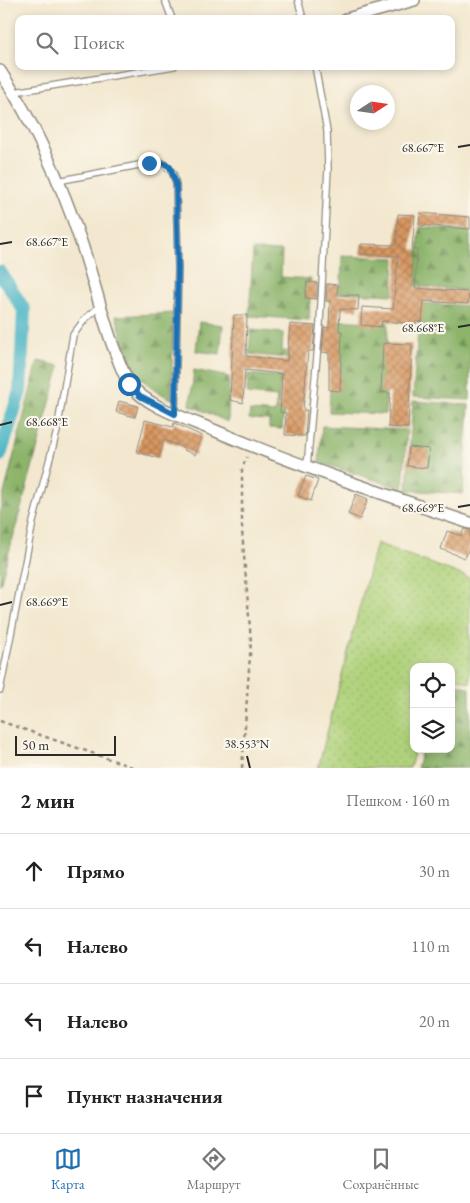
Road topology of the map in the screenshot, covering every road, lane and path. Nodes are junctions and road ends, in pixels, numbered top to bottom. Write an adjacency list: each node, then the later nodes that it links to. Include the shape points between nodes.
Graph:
1 (165, 0): 4 (lane)
2 (298, 0): 5 (lane)
3 (414, 0): 6 (street)
4 (171, 15)
5 (303, 15)
6 (361, 15)
7 (149, 70): 10 (lane)
8 (316, 70): 15 (lane, via 327,131 328,169 320,323)
9 (0, 71): 10 (street)
10 (14, 92): 11 (street)
11 (58, 182): 12 (street, via 82,245); 13 (lane, via 149,163 163,163 174,172 178,268)
12 (99, 307): 13 (street, via 129,384 140,396); 17 (lane, via 74,335 57,431 33,522)
13 (175, 414): 14 (street)
14 (251, 446): 15 (street); 20 (path, via 242,468 242,531 251,641)
15 (307, 467): 16 (street)
16 (470, 524)
17 (0, 690)
18 (0, 721): 19 (path)
19 (135, 768)
20 (242, 768)

